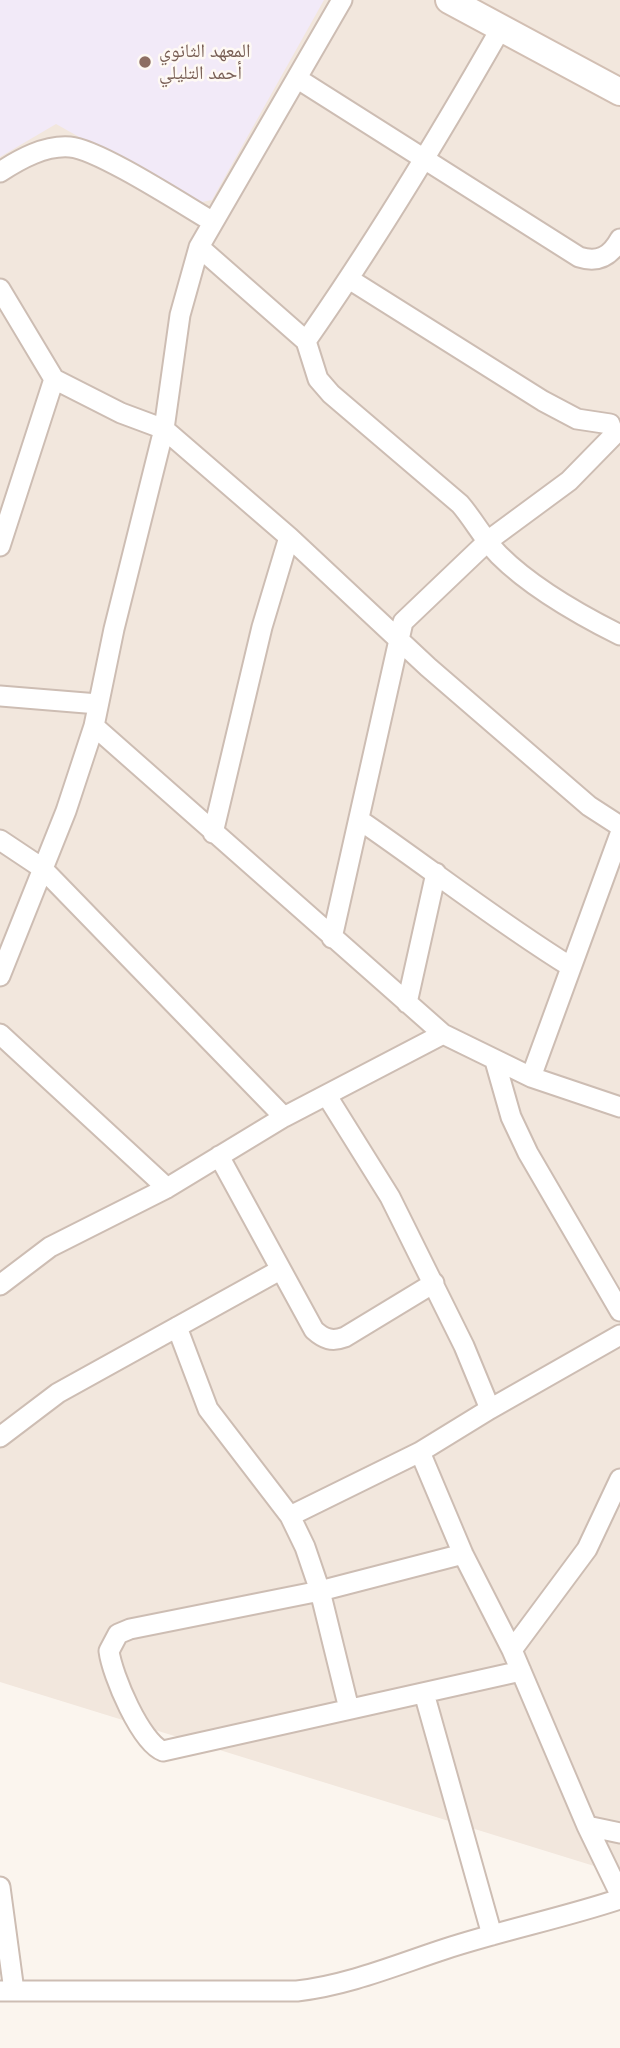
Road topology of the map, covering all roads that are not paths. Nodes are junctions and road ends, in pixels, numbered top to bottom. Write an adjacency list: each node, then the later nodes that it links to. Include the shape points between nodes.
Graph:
1 (342, 0): 4 (street)
2 (449, 0): 3 (street)
3 (501, 28): 5 (street); 6 (street)
4 (298, 79): 6 (street); 8 (street)
5 (620, 93)
6 (424, 159): 9 (street, via 579,257 593,261 604,257); 11 (street)
7 (0, 172): 8 (street, via 28,156 71,147 96,155)
8 (213, 222): 10 (street)
9 (620, 239)
10 (199, 247): 13 (street); 15 (street, via 180,315)
11 (349, 279): 13 (street); 17 (street, via 543,401 577,419 612,427 614,435 569,481)
12 (0, 289): 14 (street)
13 (306, 341): 17 (street, via 318,379 331,394 460,504)
14 (54, 379): 15 (street); 18 (street)
15 (164, 429): 16 (street); 22 (street)
16 (289, 537): 20 (street); 26 (street, via 262,627)
17 (489, 540): 19 (street, via 519,572); 20 (street, via 412,610)
18 (0, 546)
19 (620, 635)
20 (399, 640): 24 (street); 25 (street, via 579,798)
21 (0, 696): 22 (street)
22 (99, 704): 23 (street)
23 (94, 726): 26 (street); 29 (street)
24 (360, 821): 30 (street); 31 (street)
25 (620, 826)
26 (213, 833): 31 (street)
27 (620, 834): 32 (street)
28 (0, 840): 29 (street)
29 (42, 868): 33 (street); 41 (street)
30 (436, 873): 32 (street, via 483,911); 34 (street)
31 (332, 938): 34 (street)
32 (571, 967): 38 (street)
33 (0, 976)
34 (407, 1003): 36 (street)
35 (0, 1034): 43 (street)
36 (443, 1034): 37 (street); 39 (street)
37 (495, 1061): 38 (street); 47 (street, via 511,1117 528,1153)
38 (531, 1077): 40 (street)
39 (327, 1096): 41 (street); 45 (street, via 390,1197)
40 (620, 1107)
41 (284, 1117): 42 (street)
42 (219, 1156): 43 (street); 44 (street)
43 (167, 1188): 46 (street, via 50,1247)
44 (280, 1270): 45 (street, via 314,1330 336,1340); 48 (street)
45 (434, 1283): 50 (street)
46 (0, 1285)
47 (620, 1311)
48 (177, 1328): 51 (street, via 58,1393); 54 (street, via 208,1409)
49 (620, 1335): 50 (street)
50 (490, 1409): 52 (street)
51 (0, 1437)
52 (419, 1452): 54 (street); 55 (street)
53 (620, 1479): 57 (street, via 587,1549)
54 (290, 1516): 56 (street)
55 (463, 1554): 56 (street); 57 (street)
56 (320, 1591): 60 (street); 60 (street, via 130,1629 112,1642 110,1661 149,1742 163,1751)
57 (512, 1650): 58 (street)
58 (521, 1671): 59 (street); 61 (street)
59 (424, 1693): 60 (street); 65 (street)
60 (349, 1709)
61 (587, 1826): 62 (street); 64 (street)
62 (620, 1833)
63 (0, 1887): 66 (street)
64 (620, 1897): 65 (street, via 572,1915)
65 (492, 1935): 66 (street, via 324,1988)
66 (7, 1991)

